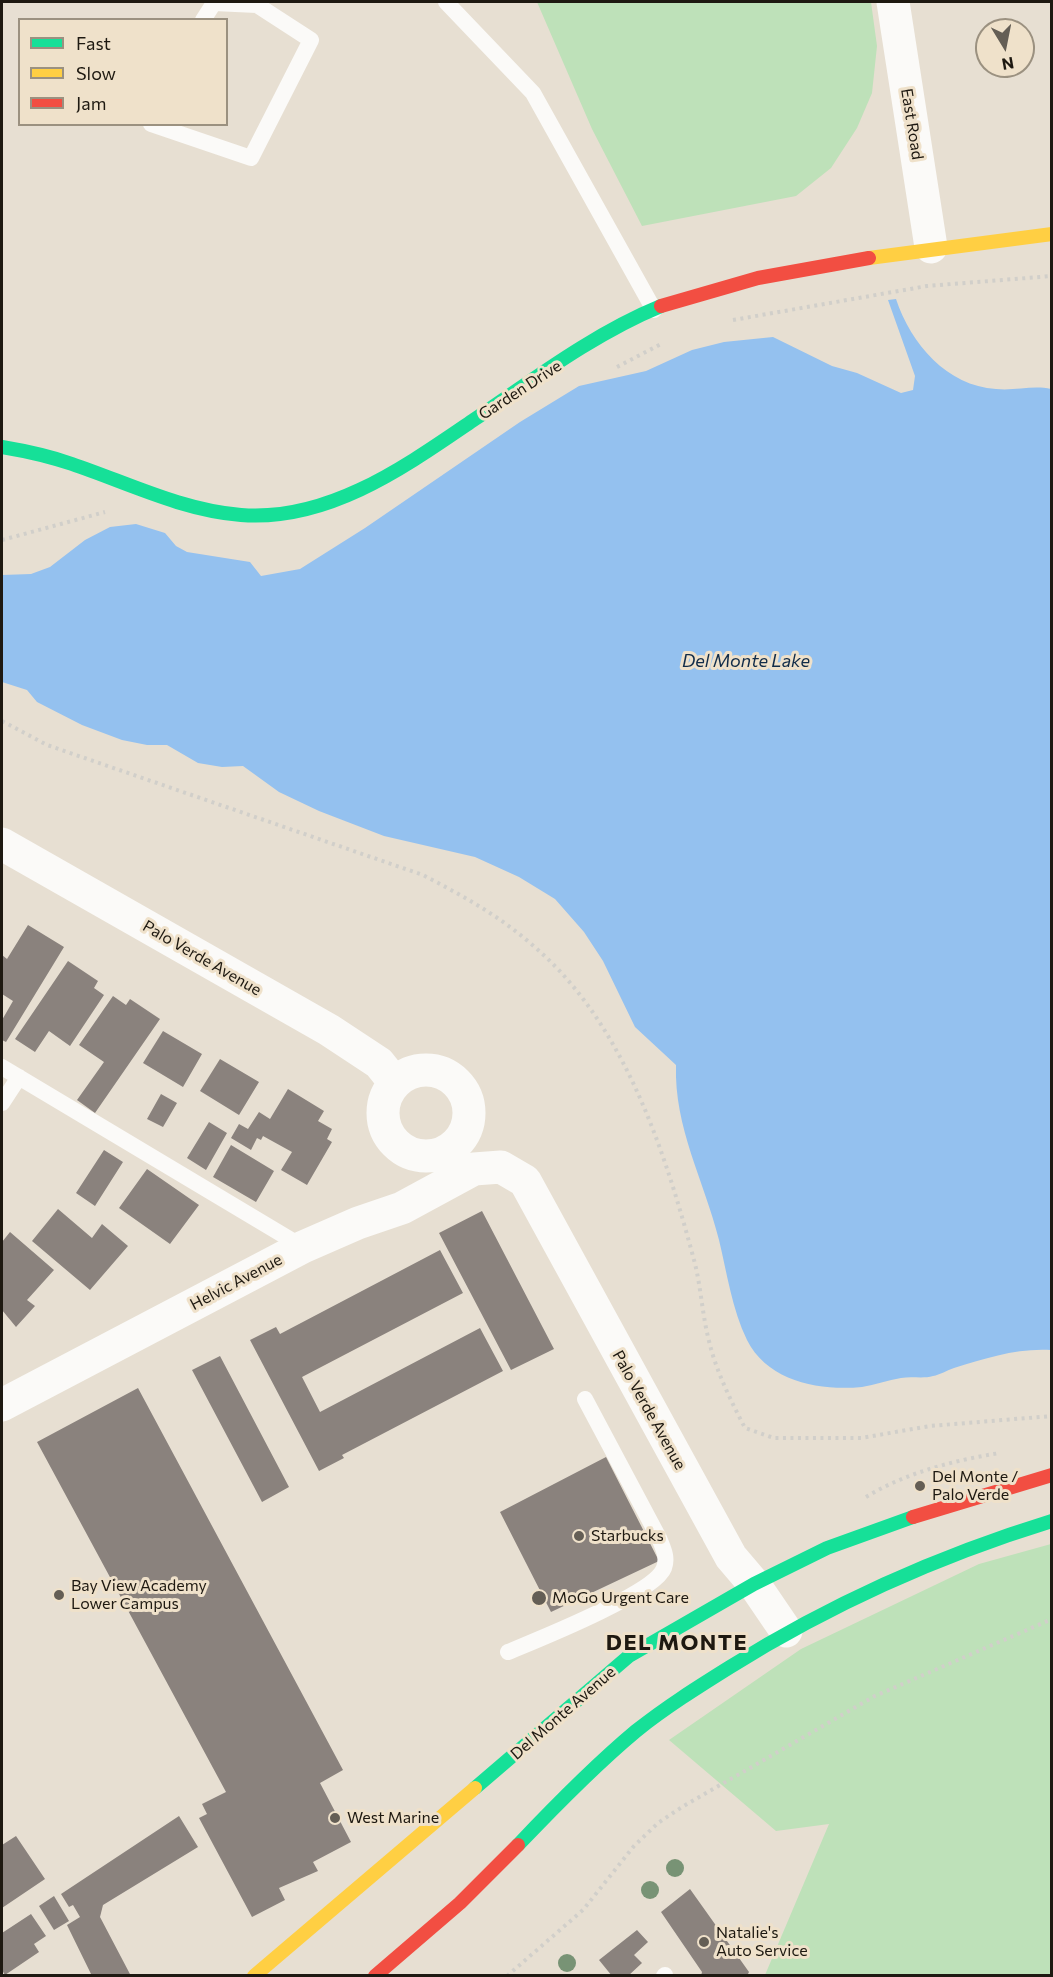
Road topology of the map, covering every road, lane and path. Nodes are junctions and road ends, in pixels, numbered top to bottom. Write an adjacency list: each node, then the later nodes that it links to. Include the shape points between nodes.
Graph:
1 (446, 2): 8 (lane, via 533,93)
2 (894, 2): 7 (street, East Road)
3 (258, 3): 4 (lane, via 214,3); 5 (lane, via 311,40 251,158)
4 (204, 18)
5 (157, 126)
6 (1052, 234): 7 (main road, Garden Drive)
7 (931, 248): 8 (main road, Garden Drive, via 768,275 701,292)
8 (654, 310): 9 (main road, Garden Drive, via 636,316 556,365 379,483 329,504 277,515 196,510 31,450)
9 (2, 447)
10 (2, 721): 20 (path, via 47,745 423,875 479,905 531,943 593,1013 645,1105 695,1262 709,1341 746,1428 774,1438 861,1438 930,1426)
11 (2, 844): 14 (street, Palo Verde Avenue, via 329,1030 379,1063)
12 (2, 1067): 13 (lane)
13 (19, 1077): 15 (lane); 17 (lane)
14 (395, 1083): 16 (street, via 384,1108 384,1123 390,1136 400,1146 426,1156); 16 (street, via 407,1074 435,1070 459,1085 469,1110)
15 (2, 1103)
16 (466, 1156): 17 (street, Helvic Avenue, via 402,1208); 23 (street, Palo Verde Avenue, via 501,1167 525,1181 725,1547)
17 (303, 1247): 19 (street, Helvic Avenue)
18 (585, 1399): 26 (lane, via 660,1538 667,1558 664,1570 657,1580 635,1594)
19 (2, 1405)
20 (1052, 1416)
21 (1052, 1475): 23 (main road, Del Monte Avenue, via 946,1505 827,1548)
22 (1052, 1521): 25 (main road, via 924,1564)
23 (754, 1584): 25 (street, Palo Verde Avenue); 27 (main road, Del Monte Avenue, via 629,1656)
24 (1052, 1619): 29 (path, via 875,1696 682,1807 634,1846 583,1910)
25 (786, 1631): 28 (main road, via 661,1711 560,1800 470,1893)
26 (508, 1652)
27 (254, 1976)
28 (375, 1976)
29 (507, 1976)

